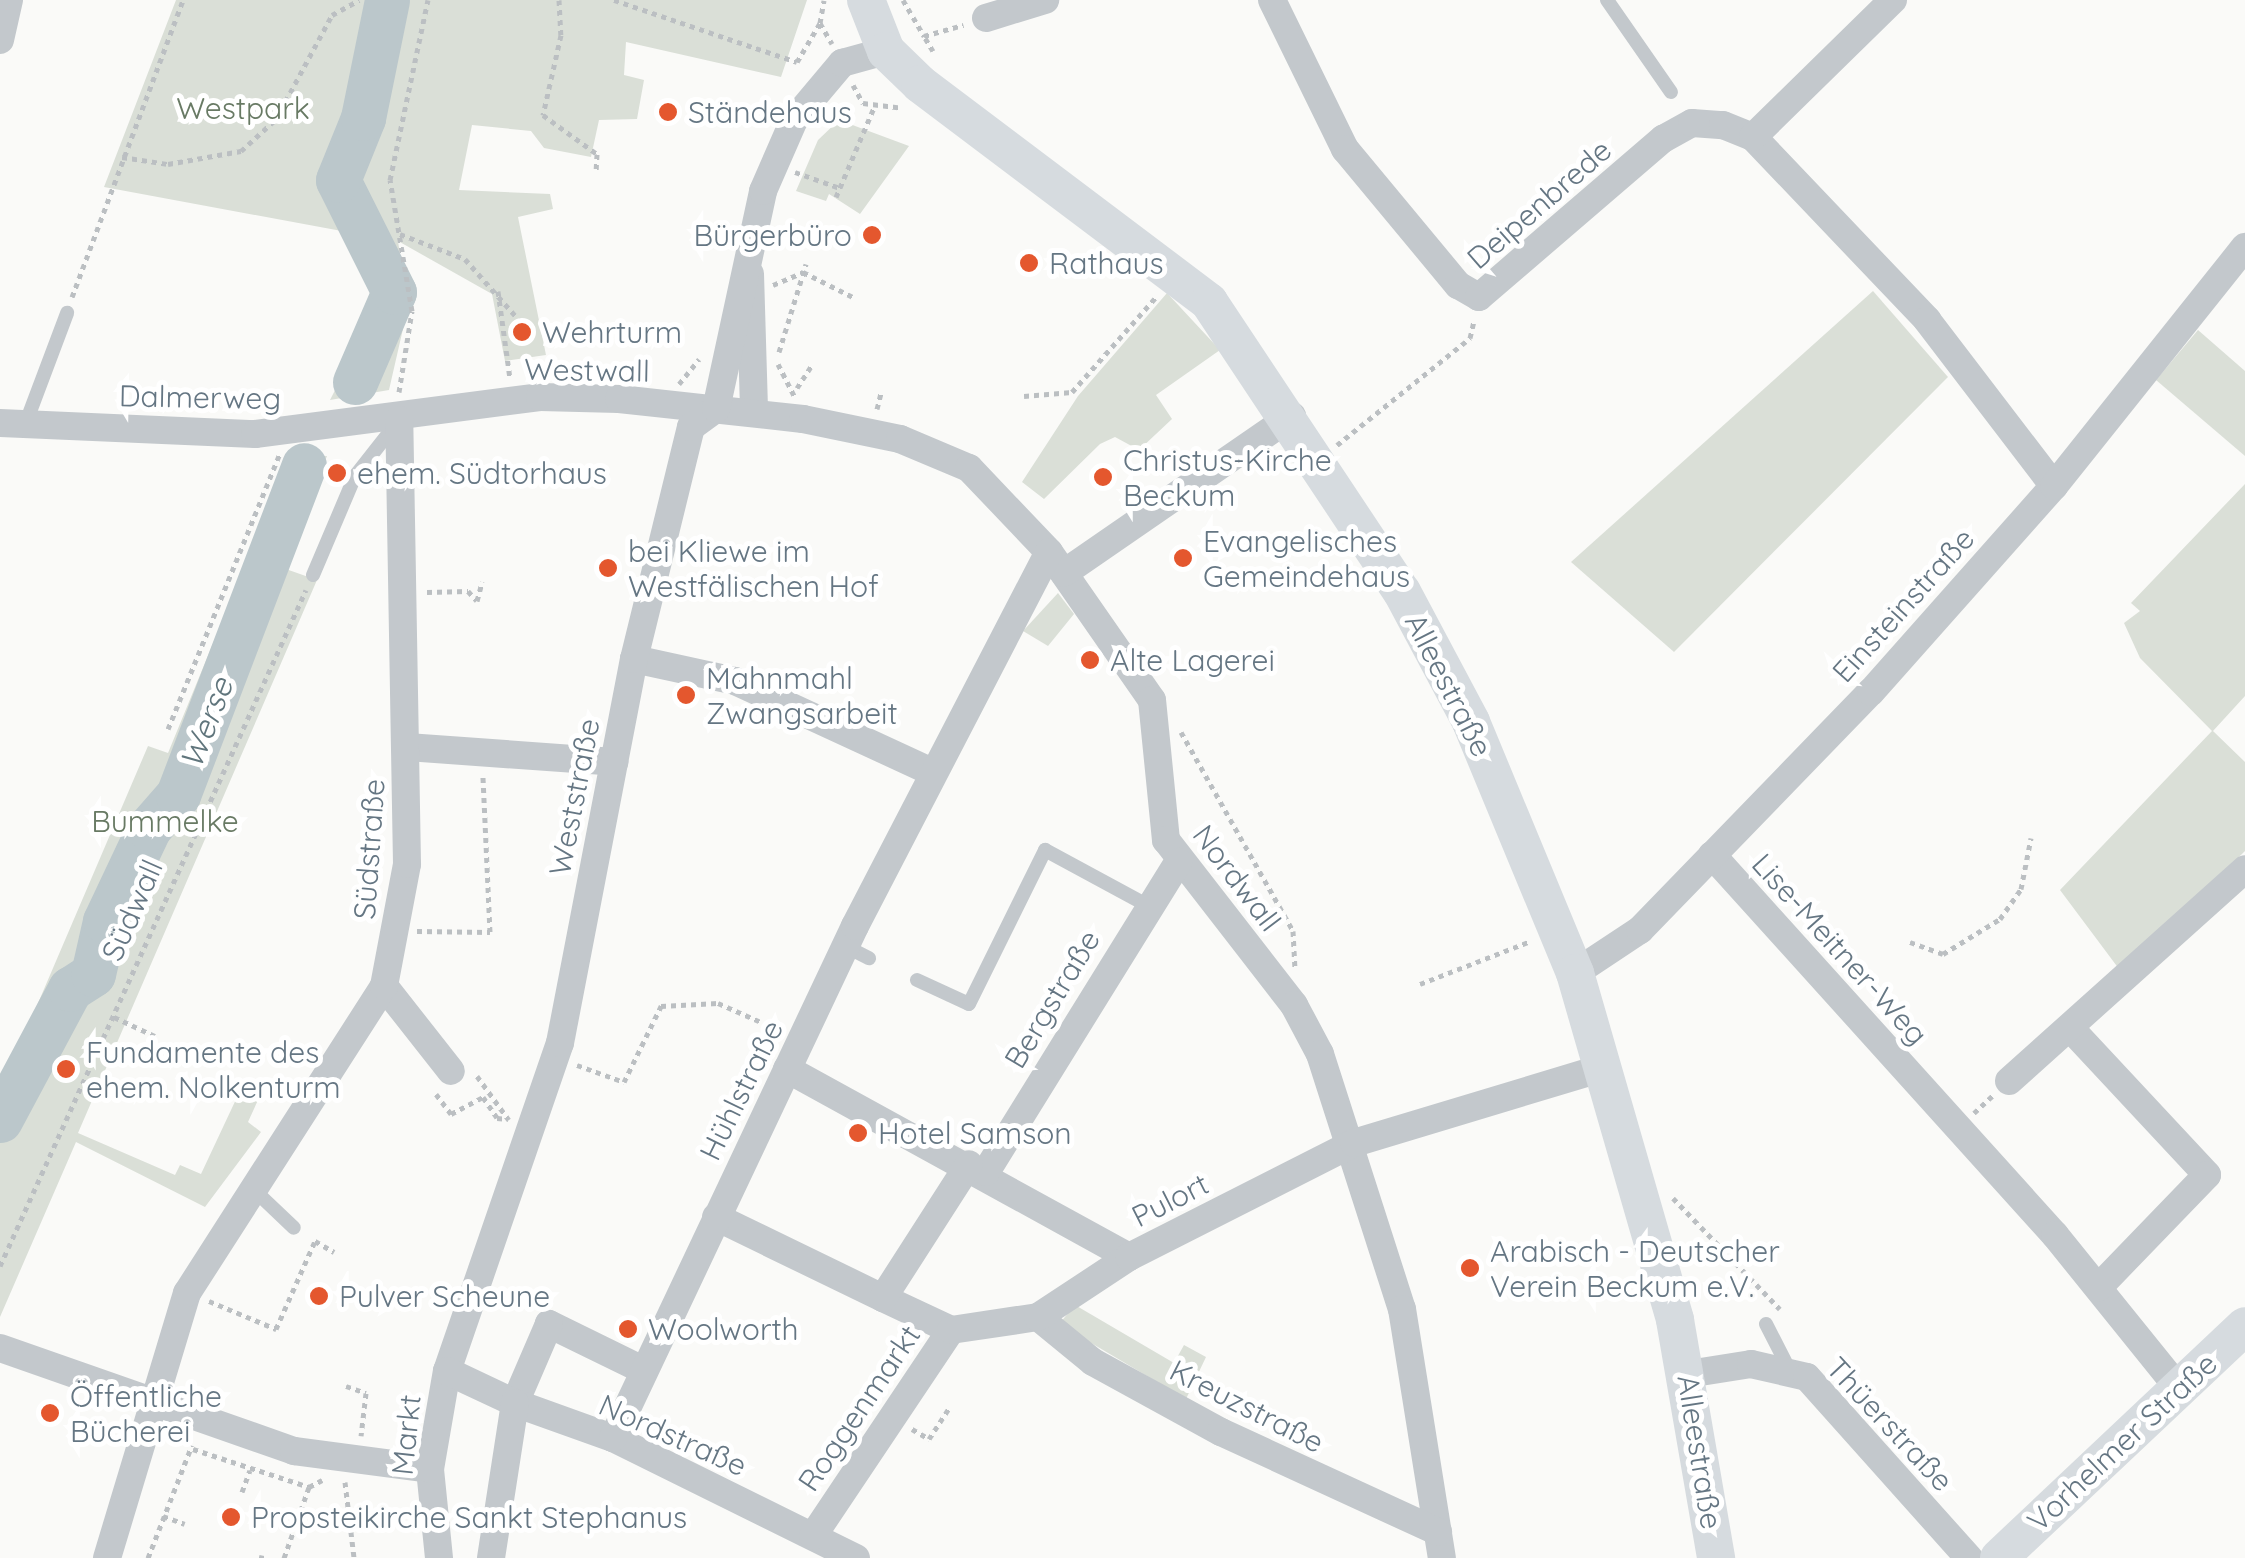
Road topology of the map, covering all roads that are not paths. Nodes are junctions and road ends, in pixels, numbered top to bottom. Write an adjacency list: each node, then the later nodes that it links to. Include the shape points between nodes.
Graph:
1 (9, 0): 8 (street)
2 (866, 0): 9 (main road)
3 (1045, 0): 7 (street)
4 (1272, 0): 11 (street, Deipenbrede, via 1345,149 1458,286 1479,297 1664,139 1692,123)
5 (1607, 0): 10 (lane)
6 (1894, 0): 11 (street)
7 (986, 18)
8 (0, 40)
9 (886, 51): 12 (street, Weststraße, via 842,63 794,120); 17 (main road, Alleestraße, via 1177,272 1236,333)
10 (1671, 92)
11 (1753, 137): 20 (street, via 1927,320)
12 (750, 238): 15 (street, Weststraße); 16 (street, Weststraße)
13 (2245, 247): 20 (street, Einsteinstraße)
14 (67, 313): 19 (lane)
15 (716, 409): 16 (street); 18 (street, Westwall, via 514,402); 23 (street, Weststraße, via 691,427)
16 (754, 412): 21 (street, via 900,439 970,468)
17 (1292, 416): 21 (street); 31 (main road, Alleestraße, via 1470,722)
18 (399, 420): 19 (street, Dalmerweg, via 288,432); 22 (lane, via 355,476); 24 (street, Südstraße)
19 (12, 424)
20 (2054, 486): 27 (street, Einsteinstraße)
21 (1056, 562): 26 (street, Hühlstraße); 28 (street, Nordwall, via 1152,700 1159,814)
22 (313, 575)
23 (634, 660): 25 (street, Weststraße); 26 (street, via 736,681 822,715)
24 (407, 746): 25 (street); 33 (street, Südstraße, via 397,931)
25 (614, 762): 54 (street, Weststraße, via 560,1043)
26 (932, 772): 36 (street, Hühlstraße, via 857,952)
27 (1712, 855): 31 (street, Einsteinstraße, via 1640,930); 45 (street, Lise-Meitner-Weg)
28 (1178, 862): 30 (street, Bergstraße); 39 (street, Nordwall, via 1294,1004)
29 (2245, 869): 34 (street)
30 (1146, 904): 32 (lane, via 1044,850 969,1004); 40 (street, Bergstraße)
31 (1575, 973): 35 (main road, Alleestraße)
32 (916, 980)
33 (384, 986): 37 (street); 41 (street, Südstraße)
34 (2072, 1030): 38 (street); 45 (street, via 2207,1174)
35 (1606, 1068): 39 (street, Pulort); 55 (main road, Alleestraße)
36 (787, 1069): 40 (street, Pulort); 42 (street, Hühlstraße)
37 (452, 1071)
38 (2009, 1081)
39 (1354, 1144): 44 (street, Pulort); 62 (street, Nordwall, via 1402,1309)
40 (978, 1168): 44 (street, Pulort); 46 (street, Bergstraße)
41 (250, 1186): 43 (lane); 58 (street, Südstraße, via 187,1293)
42 (716, 1217): 46 (street); 53 (street, Hühlstraße)
43 (294, 1228)
44 (1128, 1257): 47 (street, Roggenmarkt)
45 (2098, 1287): 56 (street, Lise-Meitner-Weg)
46 (882, 1298): 50 (street)
47 (1038, 1317): 50 (street, Roggenmarkt); 62 (street, Kreuzstraße, via 1093,1362)
48 (1766, 1324): 52 (lane)
49 (2245, 1326): 56 (main road, Vorhelmer Straße)
50 (951, 1330): 61 (street, Roggenmarkt)
51 (0, 1348): 58 (street)
52 (1789, 1369): 55 (street, Thüerstraße, via 1732,1365); 68 (street, Thüerstraße, via 1822,1389)
53 (643, 1370): 57 (street, via 550,1324); 59 (street, Hühlstraße)
54 (447, 1372): 57 (street, Markt); 60 (street, Markt)
55 (1688, 1374): 67 (main road, Alleestraße)
56 (2180, 1390): 69 (main road, Vorhelmer Straße)
57 (528, 1396): 59 (street, Nordstraße); 65 (street)
58 (154, 1398): 60 (street, via 294,1451 350,1464); 63 (street, Südstraße)
59 (614, 1438): 61 (street, Nordstraße)
60 (430, 1469): 64 (street, Markt)
61 (813, 1536): 66 (street, Nordstraße)
62 (1440, 1545)
63 (107, 1558)
64 (438, 1558)
65 (491, 1558)
66 (856, 1558)
67 (1716, 1558)
68 (1969, 1558)
69 (1999, 1558)

